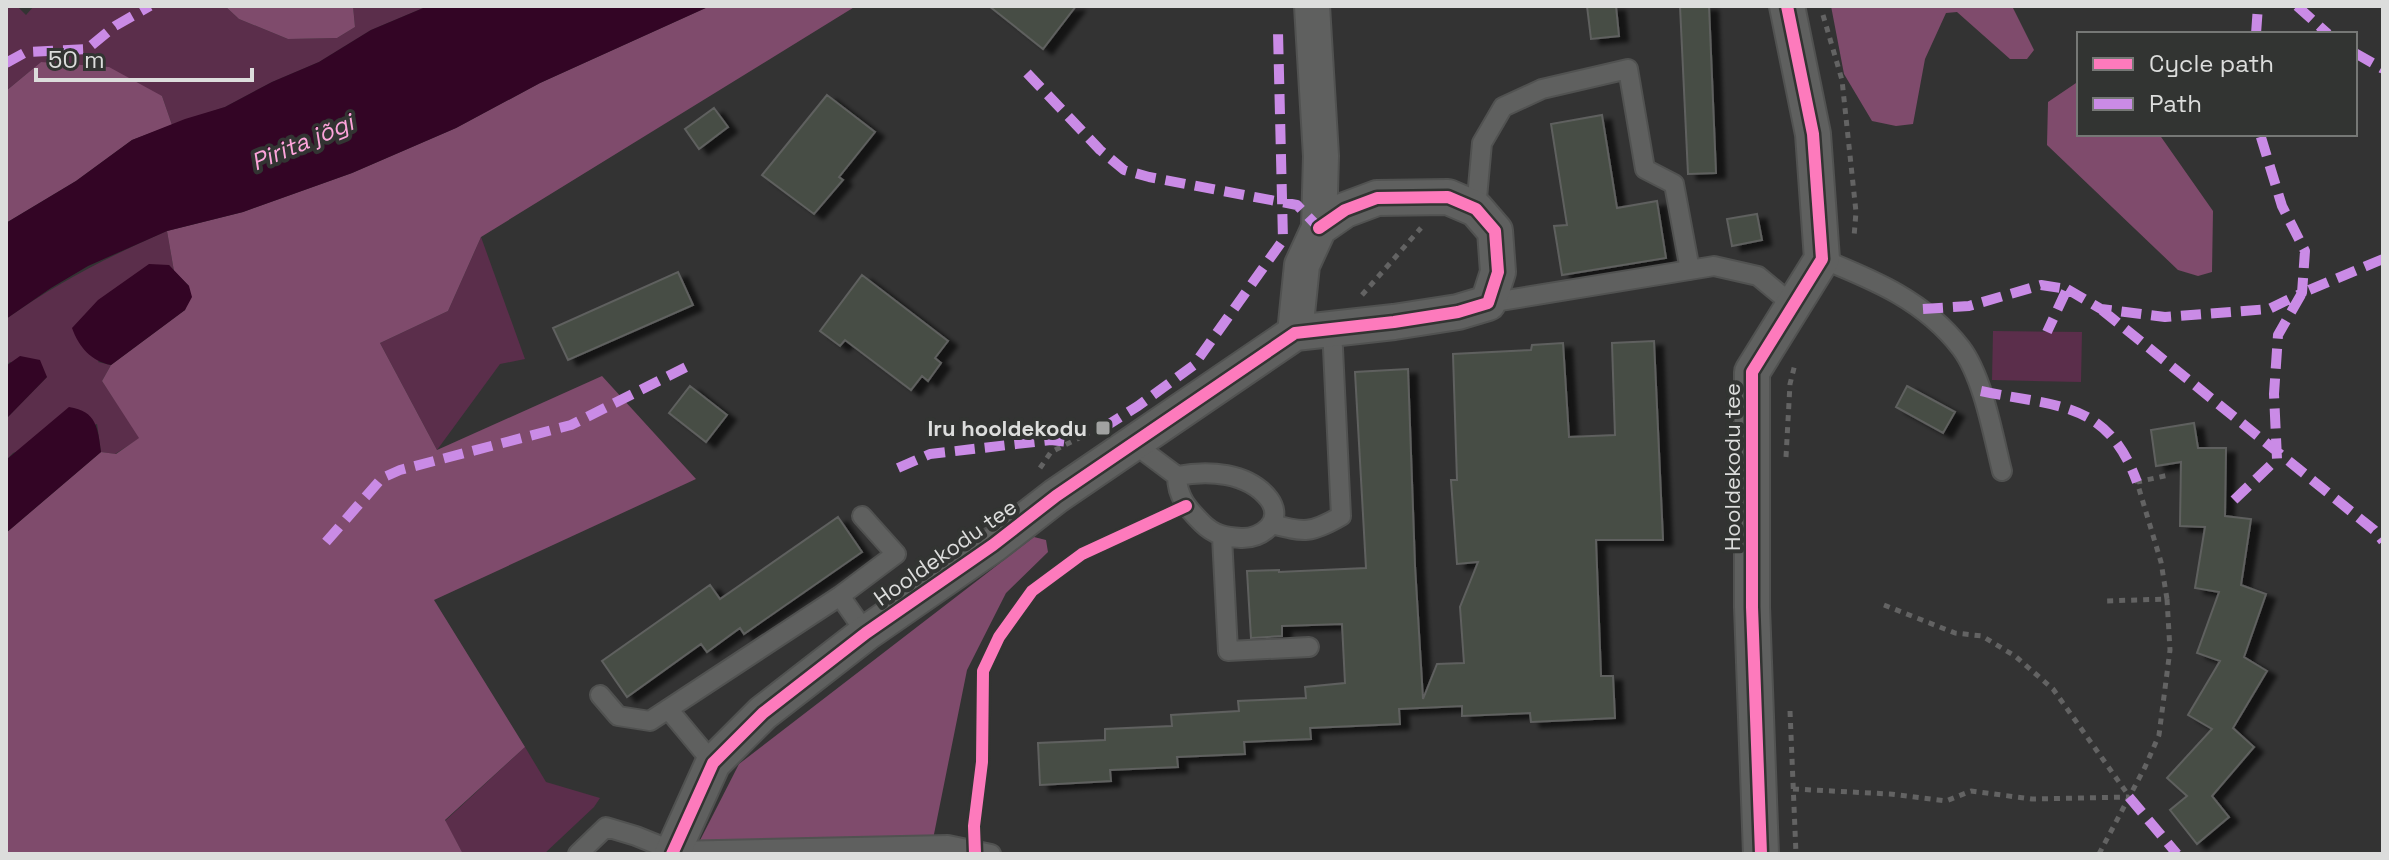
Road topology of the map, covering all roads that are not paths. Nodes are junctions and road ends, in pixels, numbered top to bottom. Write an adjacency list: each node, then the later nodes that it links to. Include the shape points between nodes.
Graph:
1 (1312, 6): 4 (street, via 1321,156)
2 (1787, 6): 5 (street)
3 (1462, 203): 4 (street, via 1377,198 1345,210); 6 (lane, via 1482,143 1503,107 1542,89 1628,69 1645,169 1674,184); 7 (street, via 1495,231 1498,272)
4 (1319, 228): 10 (street, via 1302,265)
5 (1835, 264): 8 (street, Hooldekodu tee); 12 (lane, via 1923,309 1962,349 1981,391)
6 (1690, 270): 7 (lane); 8 (lane, via 1714,266 1758,276)
7 (1488, 303): 9 (street, via 1458,312)
8 (1793, 305): 26 (street, Hooldekodu tee, via 1752,372 1752,607)
9 (1332, 328): 10 (street); 15 (lane, via 1341,516 1317,530 1294,531)
10 (1295, 333): 11 (street, Hooldekodu tee)
11 (1133, 443): 13 (lane); 18 (street, Hooldekodu tee)
12 (2002, 471)
13 (1177, 476): 15 (lane, via 1229,475 1255,486 1270,501); 16 (lane, via 1177,492 1186,506)
14 (862, 516): 17 (lane, via 896,554)
15 (1272, 524): 16 (lane, via 1260,536)
16 (1222, 537): 19 (lane, via 1228,651)
17 (840, 596): 18 (lane); 21 (lane)
18 (866, 633): 22 (street, Hooldekodu tee, via 763,713)
19 (1309, 647)
20 (600, 695): 21 (lane, via 618,716 650,721)
21 (668, 709): 22 (lane)
22 (713, 763): 23 (street, Hooldekodu tee)
23 (673, 852): 24 (lane, via 606,827); 25 (lane, via 948,845)
24 (578, 854)
25 (991, 854)
26 (1761, 854)

